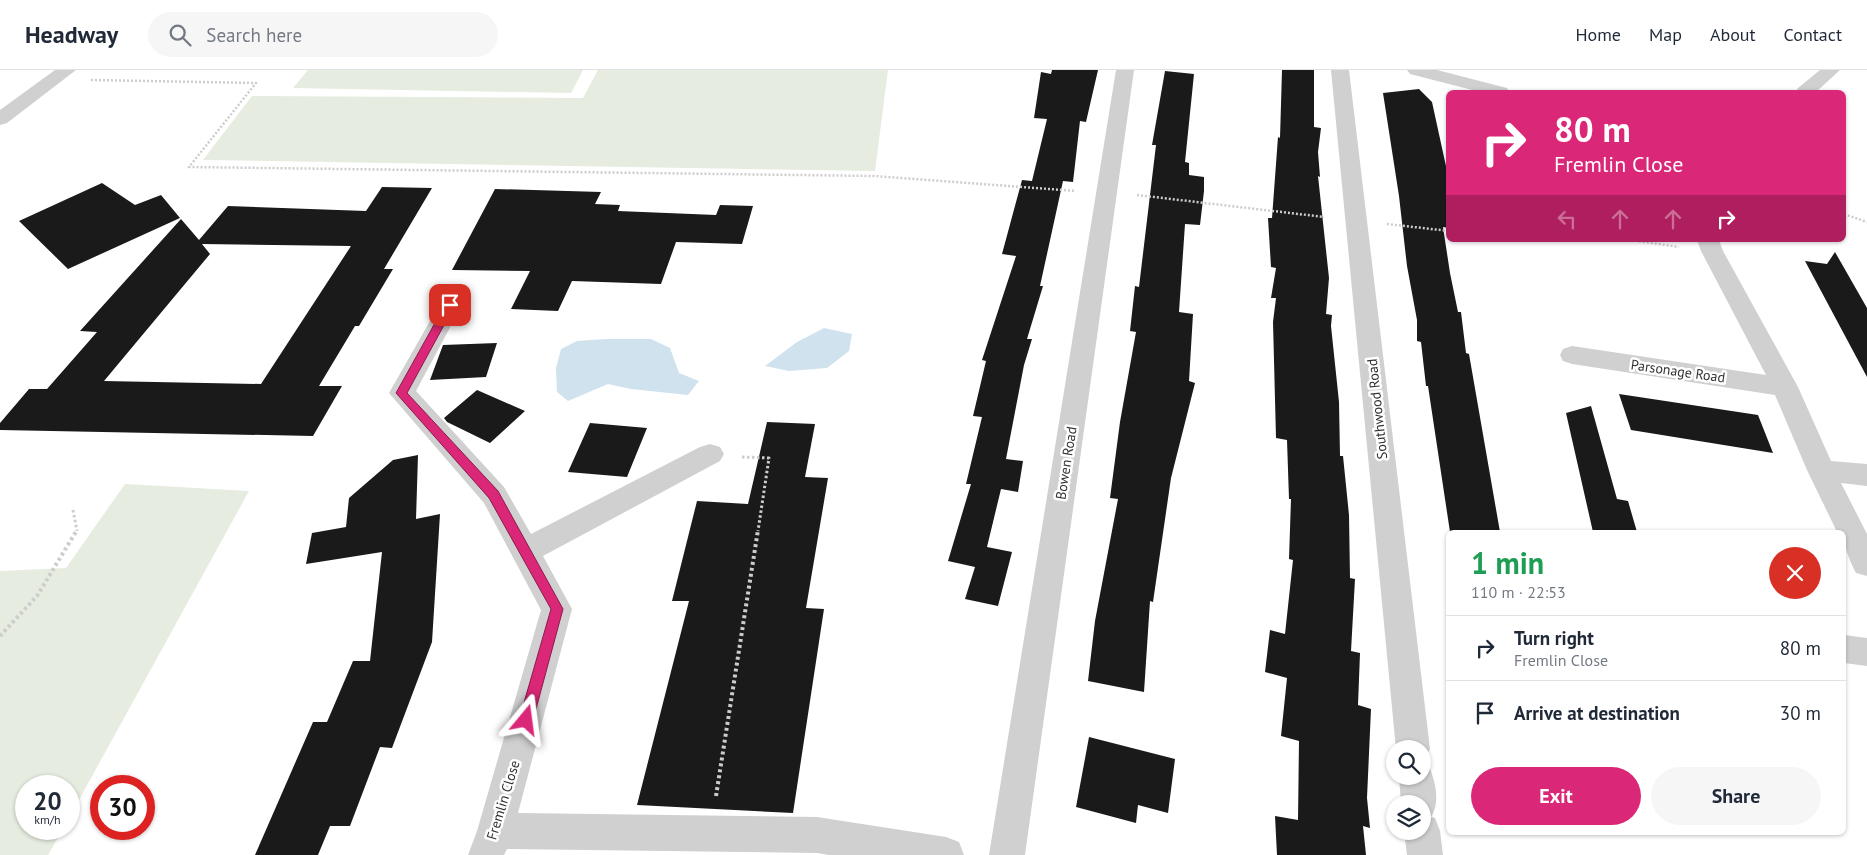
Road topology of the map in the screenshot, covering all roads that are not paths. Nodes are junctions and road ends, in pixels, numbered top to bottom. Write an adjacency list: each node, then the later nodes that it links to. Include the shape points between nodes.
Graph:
1 (1125, 70): 24 (street, Bowen Road)
2 (1340, 70): 20 (street, Southwood Road)
3 (1416, 70): 6 (street)
4 (1830, 70): 7 (street)
5 (60, 75): 8 (street)
6 (1492, 90)
7 (1807, 90)
8 (0, 118)
9 (1710, 246): 12 (street)
10 (450, 305): 16 (street, Fremlin Close, via 402,393 494,495)
11 (1572, 355): 12 (street, Parsonage Road)
12 (1785, 387): 14 (street)
13 (710, 454): 16 (street)
14 (1821, 470): 15 (street); 17 (street)
15 (1867, 475)
16 (525, 551): 22 (street, Fremlin Close, via 557,609)
17 (1867, 564)
18 (1846, 649): 19 (street)
19 (1867, 652)
20 (1412, 740)
21 (1423, 840): 25 (street)
22 (490, 843): 23 (street, via 710,834 817,835)
23 (946, 855)
24 (1007, 855)
25 (1424, 855)

